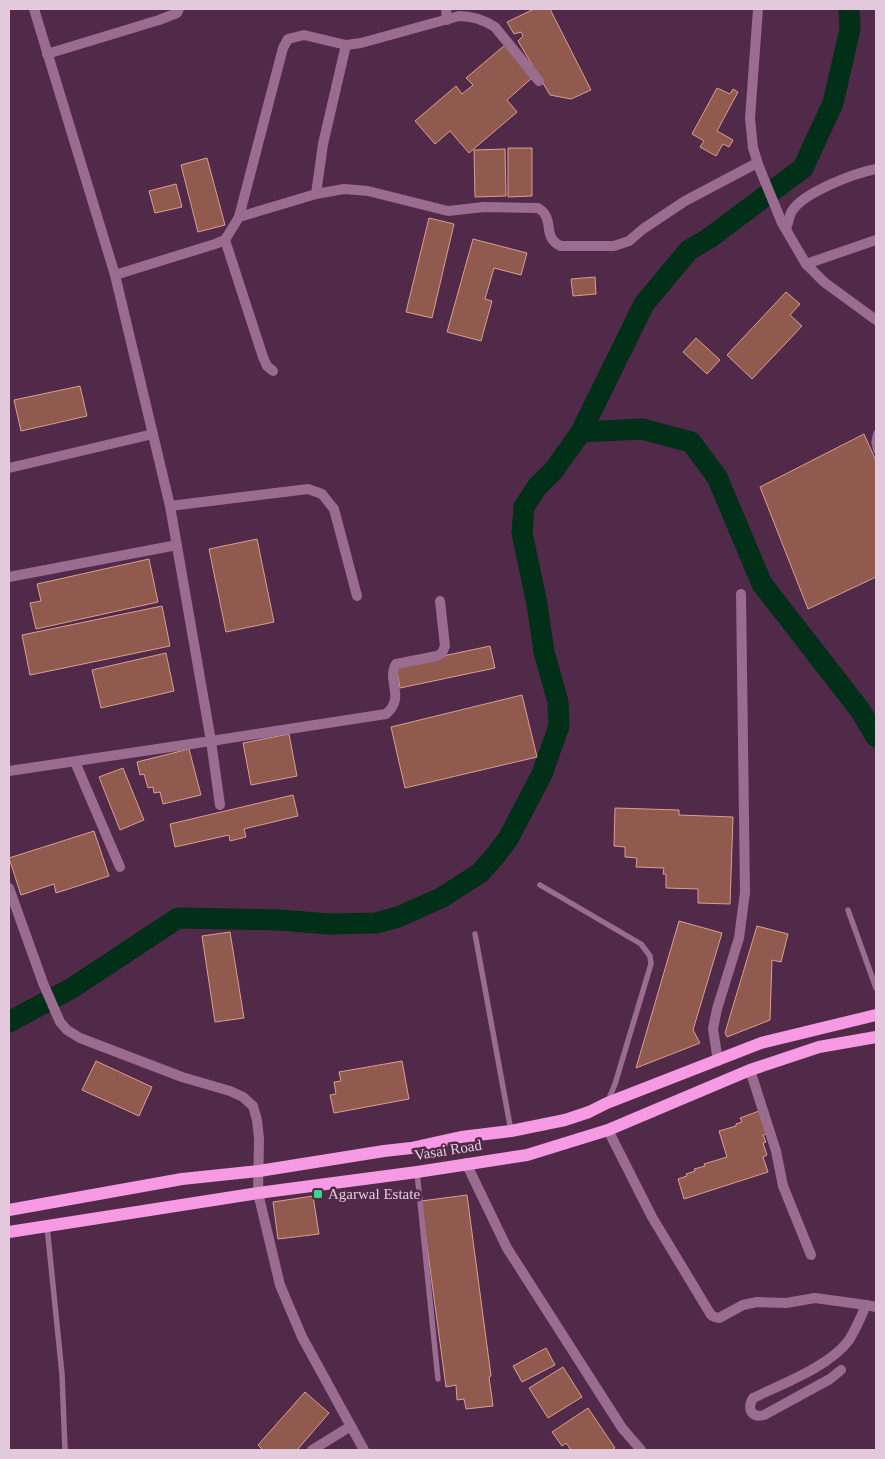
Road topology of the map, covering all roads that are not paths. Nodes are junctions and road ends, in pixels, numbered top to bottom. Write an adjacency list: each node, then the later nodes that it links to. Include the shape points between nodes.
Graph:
1 (34, 9): 6 (street)
2 (179, 9): 6 (street, via 177,13 159,20)
3 (758, 9): 8 (street, via 750,118)
4 (446, 14): 5 (street, via 362,43); 7 (street, via 471,16 495,27)
5 (346, 44): 10 (street, via 323,144); 11 (street, via 304,35 288,39)
6 (47, 54): 16 (street)
7 (539, 81)
8 (758, 165): 10 (street, via 700,192 629,241 614,246 561,246 554,243 550,239 548,219 538,208 484,207 448,211 368,190 344,189); 12 (street)
9 (876, 169): 12 (street, via 861,172 813,193 792,210)
10 (316, 194): 11 (street)
11 (239, 217): 13 (street)
12 (784, 226): 15 (street)
13 (225, 240): 16 (street); 18 (street, via 263,358)
14 (876, 240): 15 (street)
15 (806, 264): 17 (street, via 824,282)
16 (115, 275): 20 (street)
17 (876, 320)
18 (273, 371)
19 (876, 433): 21 (lane)
20 (153, 434): 22 (street); 23 (street)
21 (876, 451)
22 (9, 468)
23 (170, 506): 24 (street); 27 (street, via 308,489 322,494 334,509)
24 (177, 545): 25 (street); 29 (street)
25 (9, 577)
26 (741, 594): 41 (street, via 745,892 739,938 713,1029)
27 (356, 596)
28 (440, 601): 29 (street, via 442,653 396,664 393,669 396,700 386,714)
29 (211, 741): 30 (street); 32 (street)
30 (75, 762): 31 (street); 33 (street)
31 (9, 771)
32 (220, 805)
33 (120, 867)
34 (540, 885): 43 (lane, via 641,944 650,956 651,964)
35 (9, 888): 47 (street, via 43,984 66,1030 182,1077 243,1097 253,1106 257,1120)
36 (848, 910): 38 (lane)
37 (475, 934): 45 (lane)
38 (876, 988)
39 (876, 1015): 41 (main road, Vasai Road, via 761,1043)
40 (876, 1037): 42 (main road, Vasai Road, via 819,1047)
41 (718, 1061): 43 (main road, Vasai Road)
42 (750, 1070): 44 (main road, Vasai Road); 53 (street, via 776,1151 783,1186)
43 (607, 1103): 45 (main road, Vasai Road, via 565,1120)
44 (608, 1130): 46 (main road, Vasai Road, via 527,1155); 54 (street, via 652,1217 712,1315 719,1318 743,1305 757,1302 786,1303 815,1298)
45 (511, 1131): 47 (main road, Vasai Road)
46 (466, 1164): 48 (main road, Vasai Road); 61 (street, via 508,1248 622,1428)
47 (259, 1171): 49 (street); 50 (main road, Vasai Road, via 182,1179)
48 (417, 1172): 49 (main road, Vasai Road); 56 (lane)
49 (258, 1193): 51 (main road, Vasai Road); 57 (street, via 280,1285 302,1338)
50 (9, 1210)
51 (47, 1226): 52 (main road, Vasai Road); 58 (lane, via 62,1374)
52 (9, 1232)
53 (811, 1255)
54 (871, 1306): 55 (street, via 848,1341 831,1357 753,1398 750,1410 752,1414 764,1415)
55 (841, 1370)
56 (438, 1378)
57 (351, 1426): 59 (street); 60 (street)
58 (65, 1450)
59 (312, 1450)
60 (364, 1450)
61 (641, 1450)

